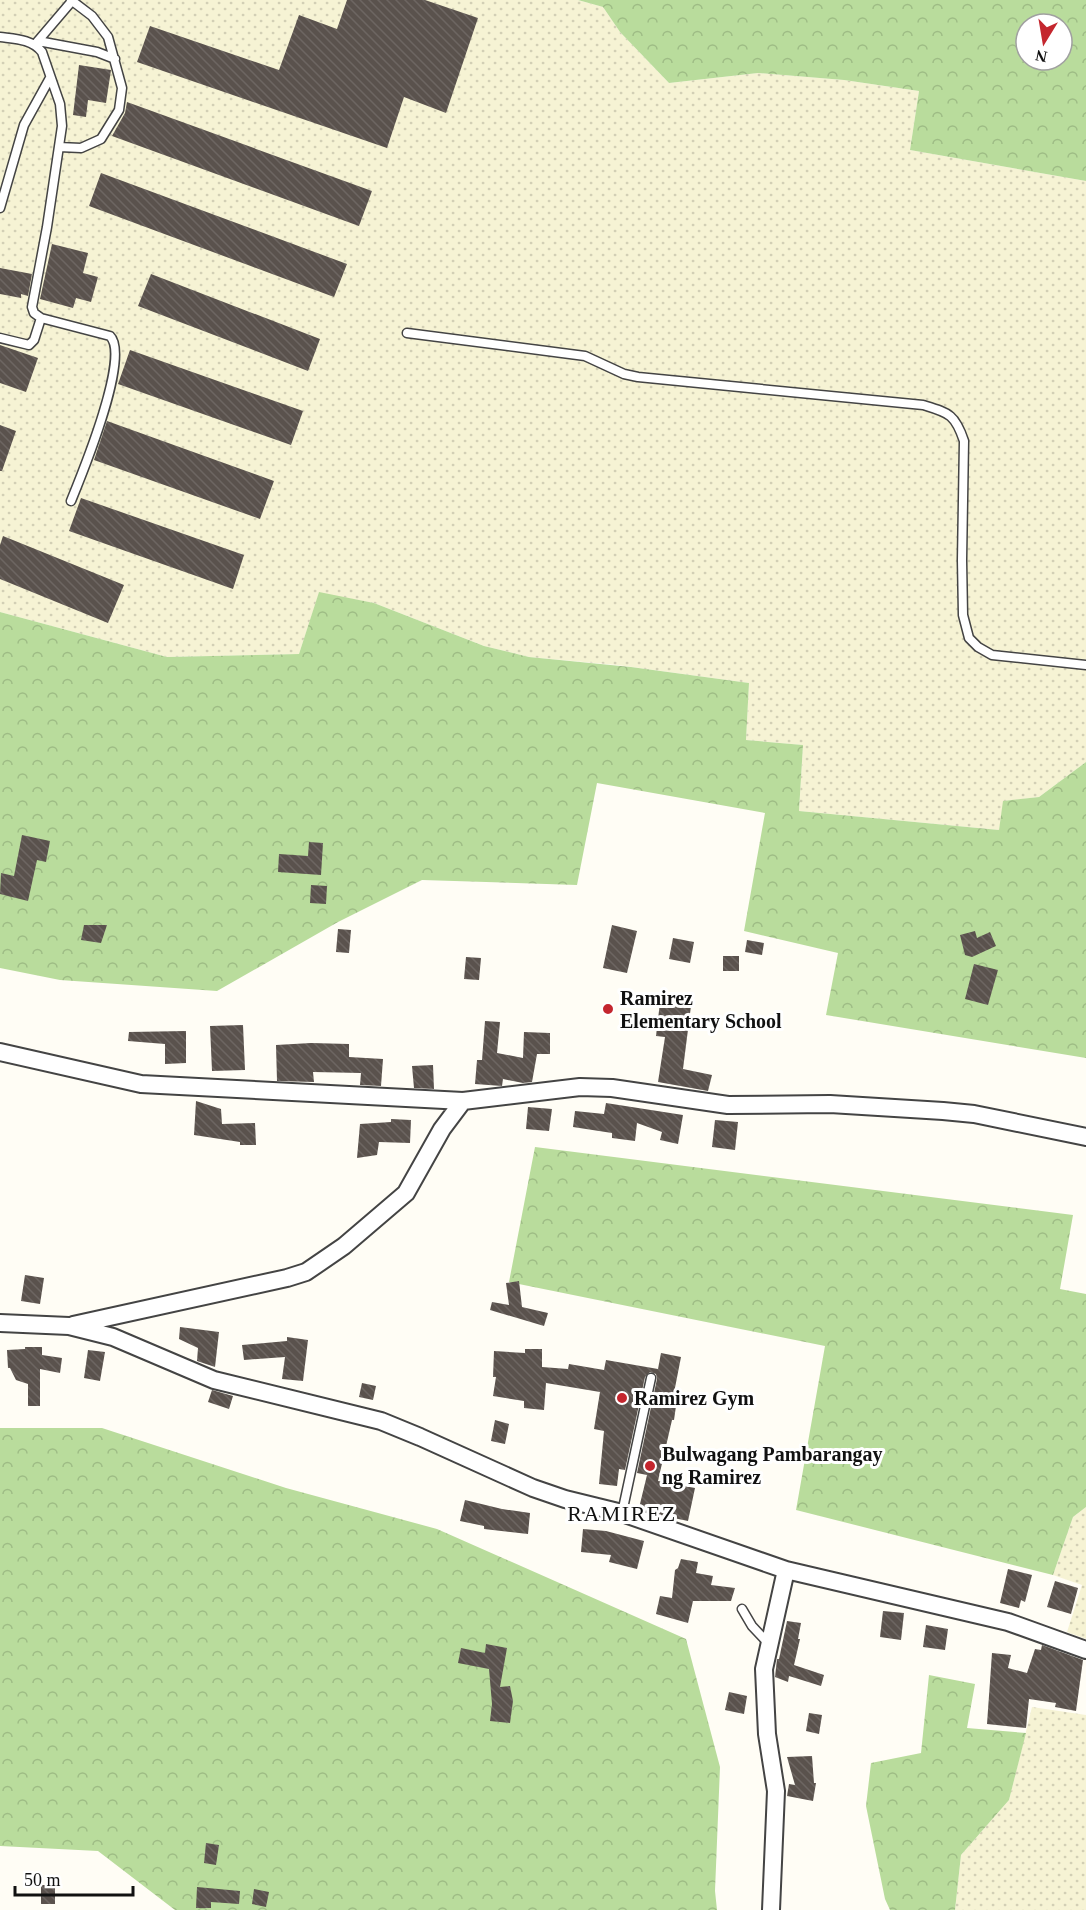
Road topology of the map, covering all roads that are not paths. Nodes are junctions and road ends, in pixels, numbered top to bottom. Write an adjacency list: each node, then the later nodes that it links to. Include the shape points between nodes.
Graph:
1 (71, 1): 3 (lane); 4 (lane, via 92,16 108,37)
2 (0, 37): 3 (lane)
3 (36, 43): 4 (lane, via 97,52); 5 (lane)
4 (115, 59): 6 (lane, via 122,88 119,110 101,139 81,148)
5 (50, 78): 6 (lane, via 61,113); 7 (lane, via 24,125)
6 (59, 147): 8 (lane, via 33,296 34,313)
7 (0, 208)
8 (41, 318): 10 (lane, via 29,345); 11 (lane, via 110,336 115,345 116,360 108,393 91,452)
9 (407, 333): 12 (lane, via 585,356 638,377 923,405 947,412 958,423 964,441 963,615 969,638 992,655)
10 (0, 338)
11 (71, 501)
12 (1086, 665)
13 (0, 1052): 14 (street, via 141,1084)
14 (464, 1101): 15 (street, via 602,1087 728,1105 830,1104 963,1113); 17 (street, via 442,1129 406,1193 344,1246 306,1272)
15 (1086, 1137)
16 (0, 1323): 17 (street)
17 (69, 1326): 19 (street, via 113,1337 214,1380 381,1421 532,1488)
18 (651, 1378): 19 (lane)
19 (622, 1513): 20 (street)
20 (786, 1570): 22 (street); 23 (street, via 1008,1622)
21 (742, 1609): 22 (lane)
22 (770, 1644): 24 (street, via 764,1669 776,1791)
23 (1086, 1650)
24 (771, 1910)

